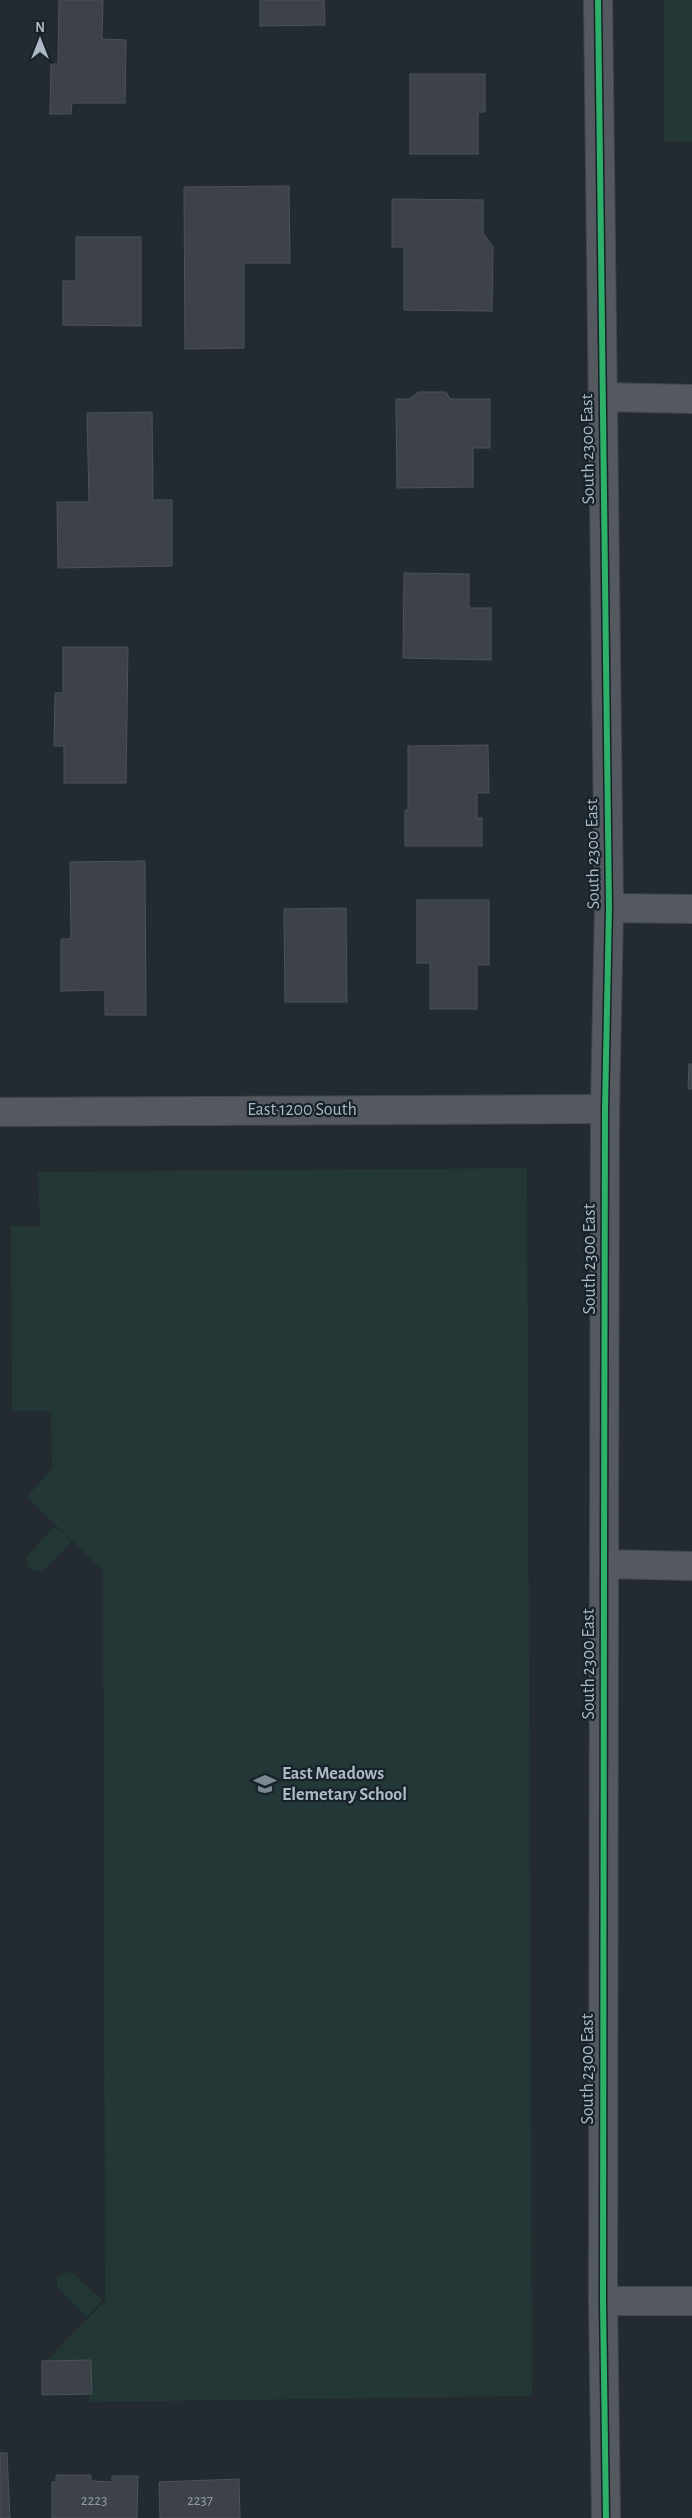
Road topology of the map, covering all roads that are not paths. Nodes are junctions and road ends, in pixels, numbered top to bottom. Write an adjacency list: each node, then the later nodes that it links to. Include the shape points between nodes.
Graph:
1 (598, 0): 2 (street, South 2300 East)
2 (603, 397): 3 (street); 4 (street, South 2300 East)
3 (692, 399)
4 (609, 908): 5 (street); 6 (street, South 2300 East)
5 (692, 909)
6 (605, 1109): 7 (street, East 1200 South); 8 (street, South 2300 East)
7 (0, 1112)
8 (604, 1564): 9 (street); 10 (street, South 2300 East)
9 (692, 1566)
10 (603, 2301): 11 (street); 12 (street, South 2300 East)
11 (692, 2301)
12 (606, 2518)

